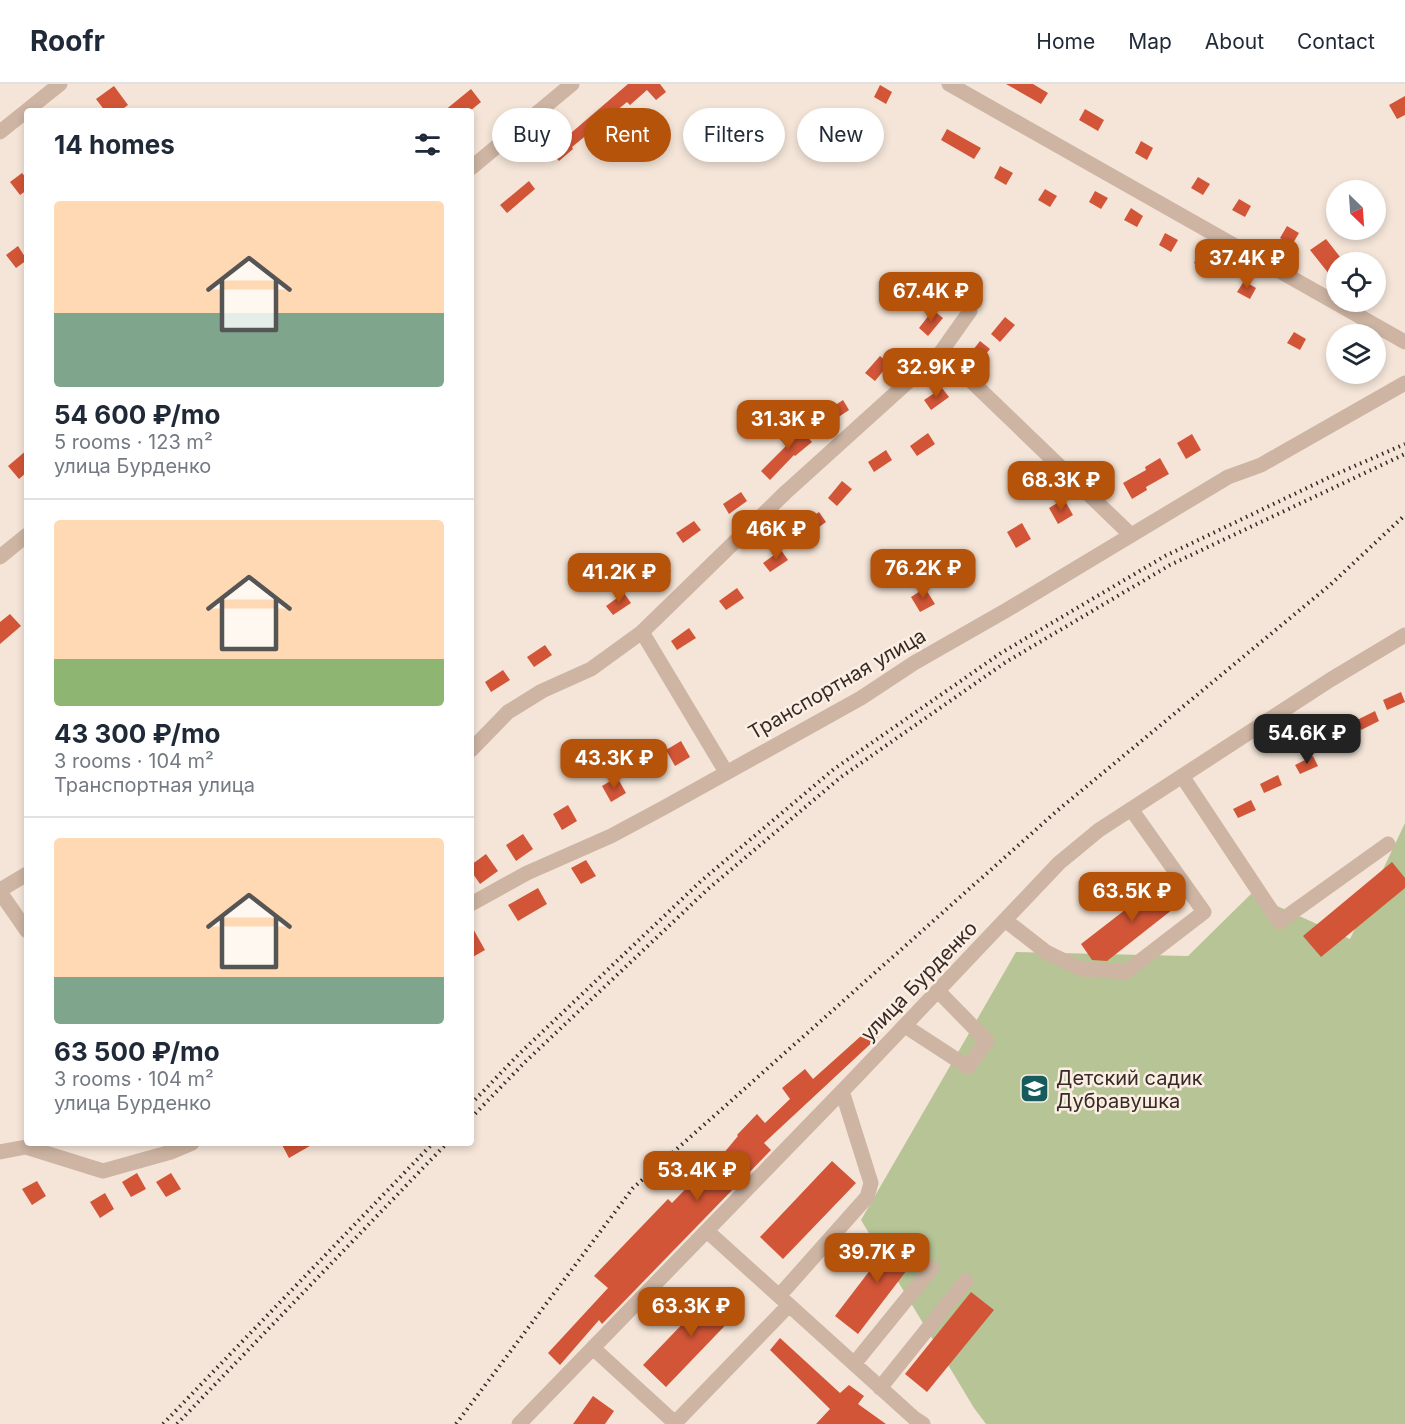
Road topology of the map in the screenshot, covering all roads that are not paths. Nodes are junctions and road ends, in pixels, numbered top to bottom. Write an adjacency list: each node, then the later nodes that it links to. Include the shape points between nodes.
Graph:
1 (60, 84): 4 (street)
2 (572, 84): 7 (street)
3 (949, 84): 9 (street)
4 (30, 108)
5 (24, 113): 6 (street)
6 (0, 132)
7 (474, 166)
8 (970, 311): 10 (street)
9 (1405, 342)
10 (941, 352): 12 (street); 15 (street)
11 (1405, 383): 12 (street, Транспортная улица, via 1261,465 1228,477)
12 (1131, 535): 18 (street, Транспортная улица, via 861,698)
13 (24, 537): 14 (street)
14 (0, 557)
15 (642, 632): 17 (street, via 591,669 542,691 508,712); 18 (street)
16 (1405, 634): 19 (street, улица Бурденко)
17 (474, 747)
18 (726, 772): 24 (street, Транспортная улица, via 611,836 527,873)
19 (1182, 776): 20 (street, улица Бурденко); 21 (street, via 1279,922)
20 (1131, 809): 25 (street, улица Бурденко, via 1059,863); 25 (street, via 1204,912 1126,972 1081,969 1046,952)
21 (1388, 844)
22 (24, 876): 23 (street)
23 (0, 891): 26 (street)
24 (474, 902)
25 (1005, 920): 27 (street, улица Бурденко)
26 (24, 927)
27 (938, 991): 28 (street, улица Бурденко); 28 (street, via 987,1041 968,1067)
28 (905, 1026): 29 (street, улица Бурденко)
29 (842, 1091): 32 (street, улица Бурденко); 35 (street, via 871,1183 867,1197)
30 (168, 1148): 31 (street, via 103,1171 26,1147)
31 (0, 1152)
32 (707, 1231): 35 (street); 36 (street, улица Бурденко)
33 (932, 1268): 37 (street)
34 (966, 1281): 38 (street)
35 (784, 1300): 37 (street); 40 (street)
36 (593, 1348): 40 (street); 41 (street, улица Бурденко)
37 (855, 1364): 38 (street)
38 (880, 1388): 39 (street)
39 (915, 1422)
40 (674, 1423)
41 (519, 1424)

